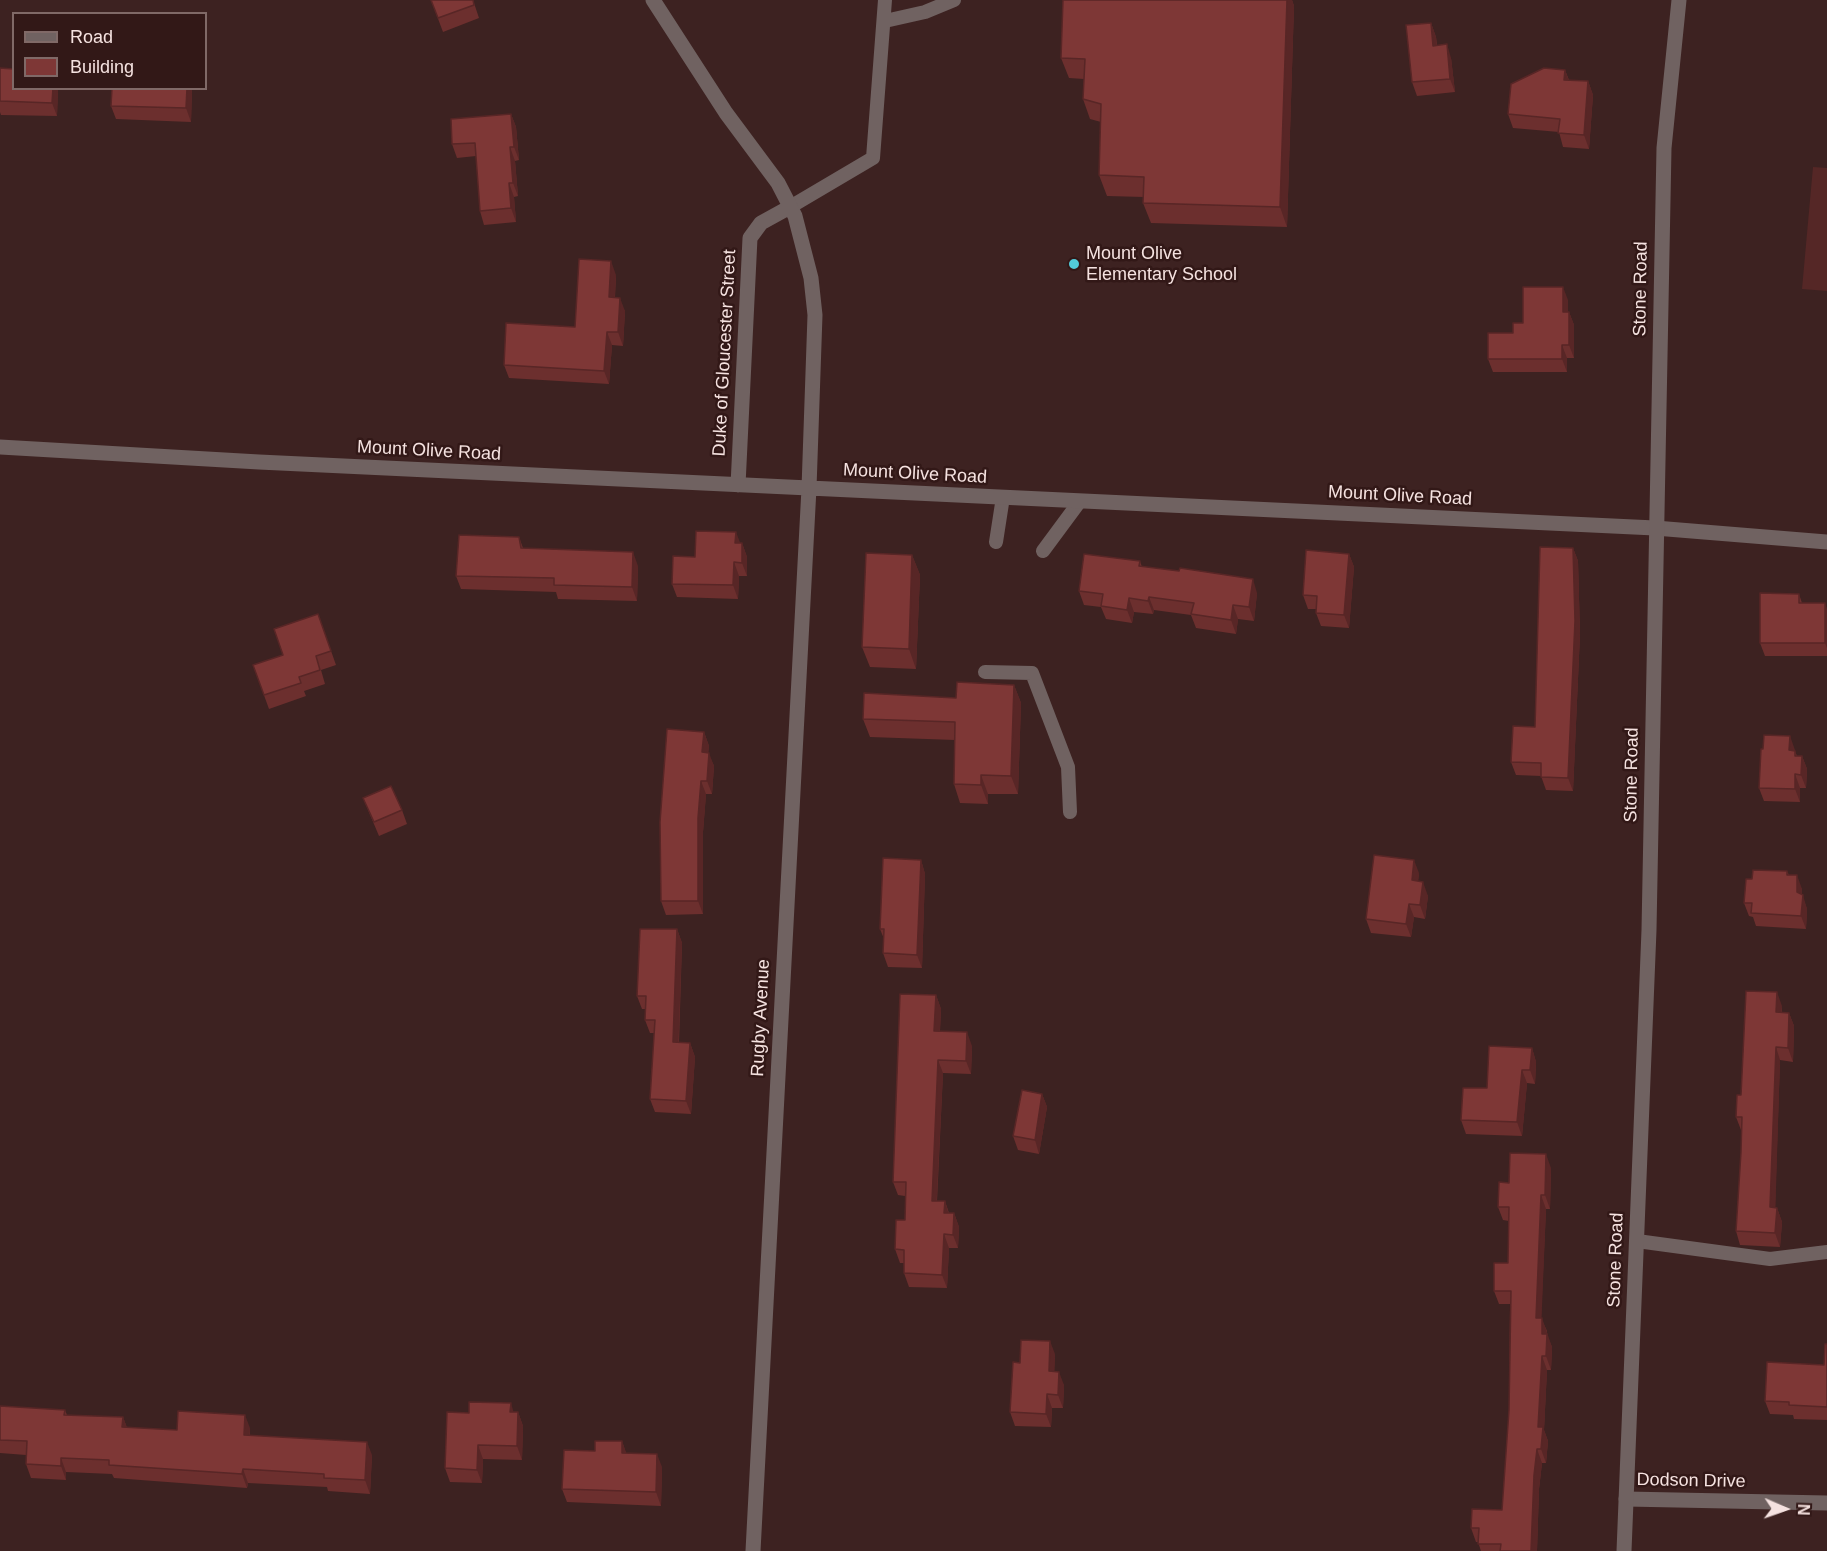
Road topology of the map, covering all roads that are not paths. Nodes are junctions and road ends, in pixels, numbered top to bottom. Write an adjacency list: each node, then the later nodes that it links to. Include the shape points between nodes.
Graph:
1 (653, 0): 6 (street, via 726,113 778,183)
2 (885, 0): 5 (lane)
3 (954, 0): 5 (lane, via 925,12)
4 (1679, 0): 12 (street, Stone Road, via 1664,148)
5 (885, 21): 6 (lane, via 873,158)
6 (790, 207): 8 (street, Duke of Gloucester Street, via 761,223 750,238); 9 (street, via 811,278 815,315)
7 (0, 447): 8 (street, Mount Olive Road)
8 (738, 484): 9 (street, Mount Olive Road)
9 (809, 488): 10 (street, Mount Olive Road); 22 (street, Rugby Avenue)
10 (1003, 497): 11 (street, Mount Olive Road); 13 (lane)
11 (1080, 501): 12 (street, Mount Olive Road); 15 (lane)
12 (1655, 528): 14 (street, Mount Olive Road); 18 (street, Stone Road, via 1649,930)
13 (996, 542)
14 (1827, 542)
15 (1043, 551)
16 (985, 672): 17 (lane, via 1032,673 1068,767)
17 (1070, 812)
18 (1637, 1241): 19 (lane, via 1770,1259); 20 (street, Stone Road)
19 (1827, 1252)
20 (1626, 1499): 21 (street, Dodson Drive); 23 (street, Stone Road)
21 (1827, 1503)
22 (753, 1551)
23 (1624, 1551)

